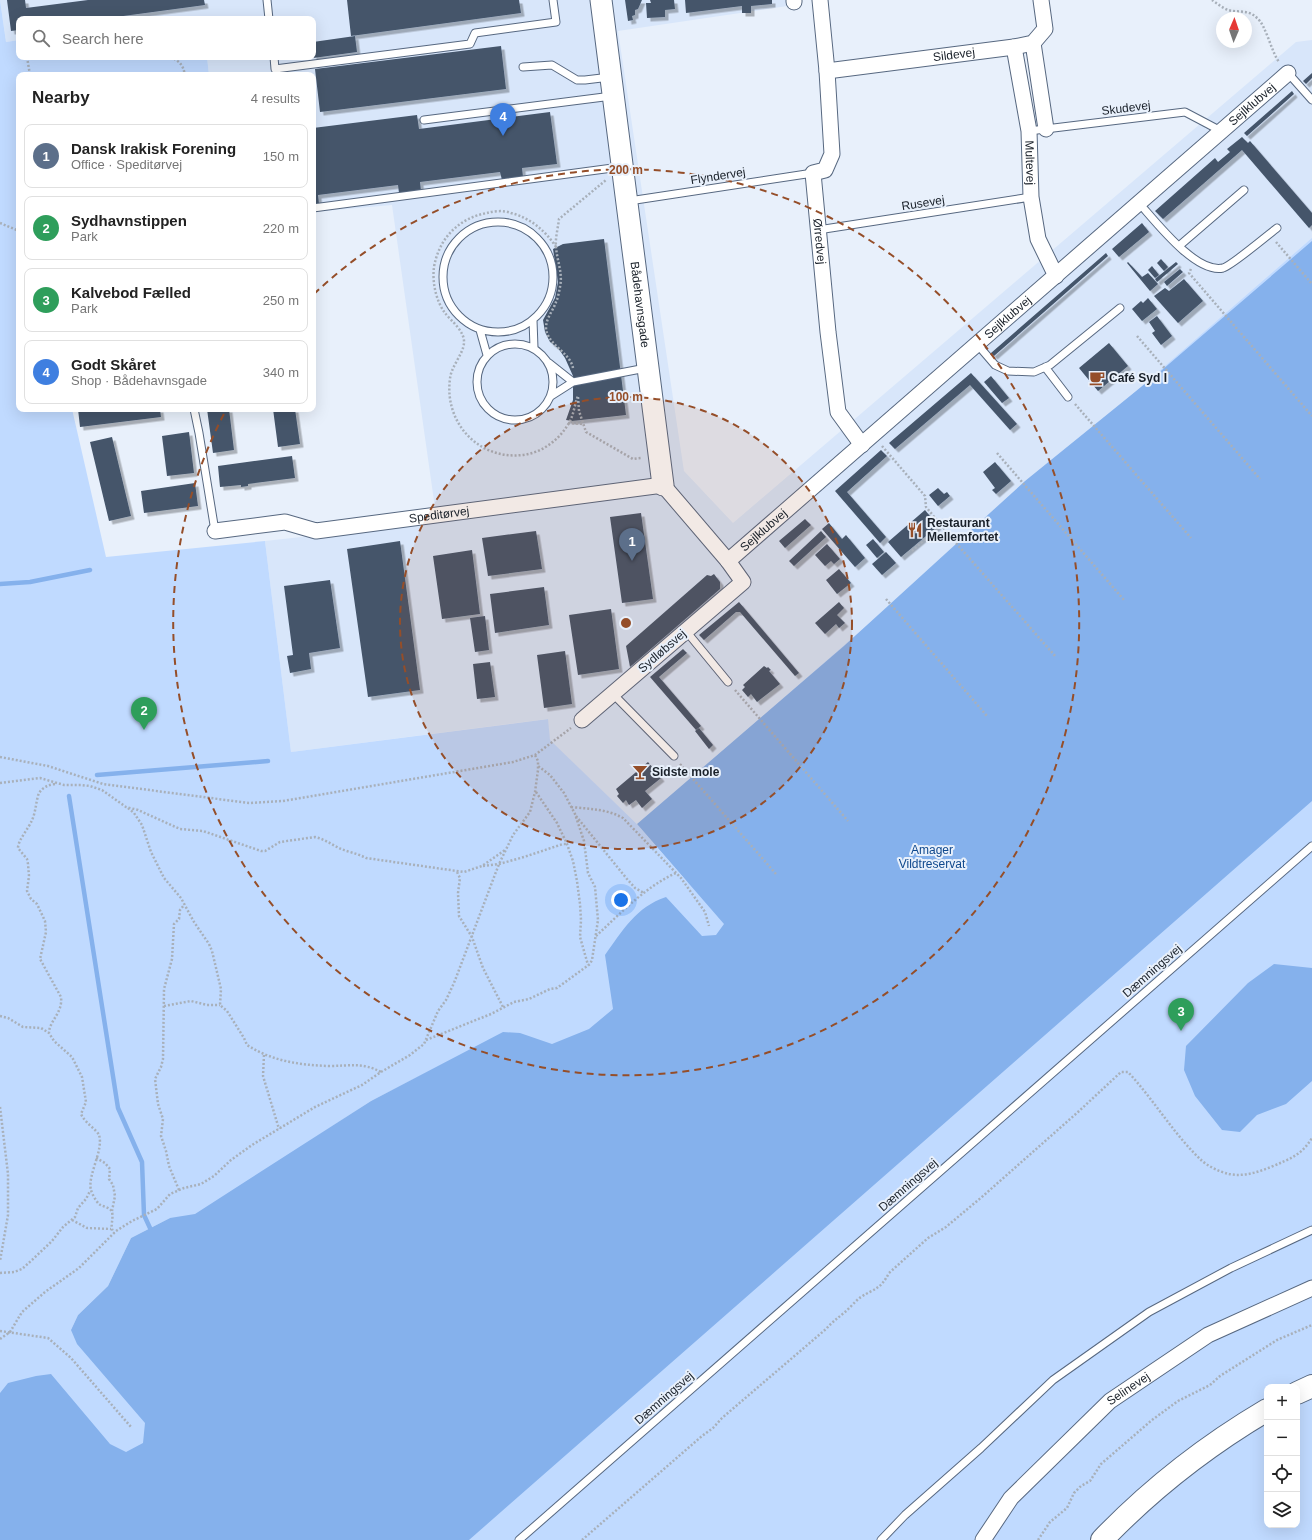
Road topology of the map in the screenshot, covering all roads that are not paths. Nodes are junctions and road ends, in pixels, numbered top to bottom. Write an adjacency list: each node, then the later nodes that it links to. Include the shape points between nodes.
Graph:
1 (267, 0): 6 (lane)
2 (553, 0): 9 (lane, via 556,22 475,33 470,44 276,69)
3 (601, 0): 13 (street, Bådehavnsgade)
4 (820, 0): 11 (street)
5 (1041, 0): 7 (street, via 1045,28)
6 (269, 16)
7 (1033, 43): 8 (street, Sildevej); 16 (street)
8 (1014, 47): 11 (street, Sildevej); 17 (street, Multevej)
9 (274, 60)
10 (523, 67): 13 (lane, via 552,65 577,80)
11 (827, 71): 20 (street, via 832,154 825,170)
12 (1288, 73): 14 (lane); 18 (street, Sejlklubvej)
13 (612, 86): 15 (lane); 19 (street, Bådehavnsgade)
14 (1312, 100)
15 (424, 120)
16 (1046, 129): 17 (lane, Skudevej); 18 (lane, Skudevej, via 1185,112)
17 (1029, 131): 22 (street, Multevej)
18 (1221, 131): 24 (street, Sejlklubvej)
19 (622, 167): 23 (street, Bådehavnsgade); 25 (lane)
20 (813, 173): 23 (lane, Flyndervej); 27 (street, Ørredvej)
21 (1244, 190): 28 (lane)
22 (1031, 197): 27 (lane, Rusevej); 29 (street, Multevej, via 1038,239)
23 (627, 201): 38 (street, Bådehavnsgade)
24 (1139, 203): 28 (lane); 29 (street, Sejlklubvej)
25 (316, 208)
26 (1277, 228): 28 (lane, via 1225,268 1213,269 1203,266)
27 (818, 230): 43 (street, Ørredvej, via 838,412)
28 (1179, 246)
29 (1056, 276): 33 (street, Sejlklubvej)
30 (1120, 308): 37 (lane)
31 (534, 320): 32 (lane, via 508,332); 32 (lane, via 546,306 552,290 553,272 549,254 538,239 524,228 506,222 488,222 471,228 456,240 446,255 442,273 444,291 451,308 463,321); 34 (lane)
32 (480, 330): 35 (lane)
33 (977, 344): 37 (lane, via 995,365 1008,370 1034,372); 43 (street, Sejlklubvej)
34 (534, 348): 35 (lane, via 522,344 509,344 497,347); 36 (lane)
35 (487, 355): 40 (lane, via 479,365 476,378 479,397 491,413 503,419 516,421 529,418 540,411)
36 (549, 363): 39 (lane); 40 (lane, via 553,376)
37 (1045, 367): 41 (lane)
38 (648, 368): 39 (lane); 44 (street, Bådehavnsgade)
39 (573, 382): 40 (lane)
40 (550, 396)
41 (1068, 397)
42 (195, 412): 45 (lane)
43 (867, 440): 46 (street, Sejlklubvej)
44 (663, 485): 45 (street, Speditørvej, via 316,531 285,522); 46 (street)
45 (215, 531)
46 (728, 561): 47 (street, Sydløbsvej, via 743,582)
47 (686, 631): 48 (lane); 49 (street, Sydløbsvej)
48 (728, 682)
49 (612, 694): 50 (street, Sydløbsvej); 51 (lane)
50 (582, 720)
51 (674, 756)
52 (1312, 846): 58 (lane, Dæmningsvej)
53 (1312, 1230): 59 (lane, via 1231,1268 1149,1312 1053,1380)
54 (1312, 1288): 60 (street, Selinevej, via 1208,1335 1110,1401 1011,1498)
55 (1312, 1386): 56 (highway)
56 (1300, 1392)
57 (1264, 1412): 61 (highway, via 1180,1469 1138,1504)
58 (519, 1540)
59 (881, 1540)
60 (982, 1540)
61 (1102, 1540)

